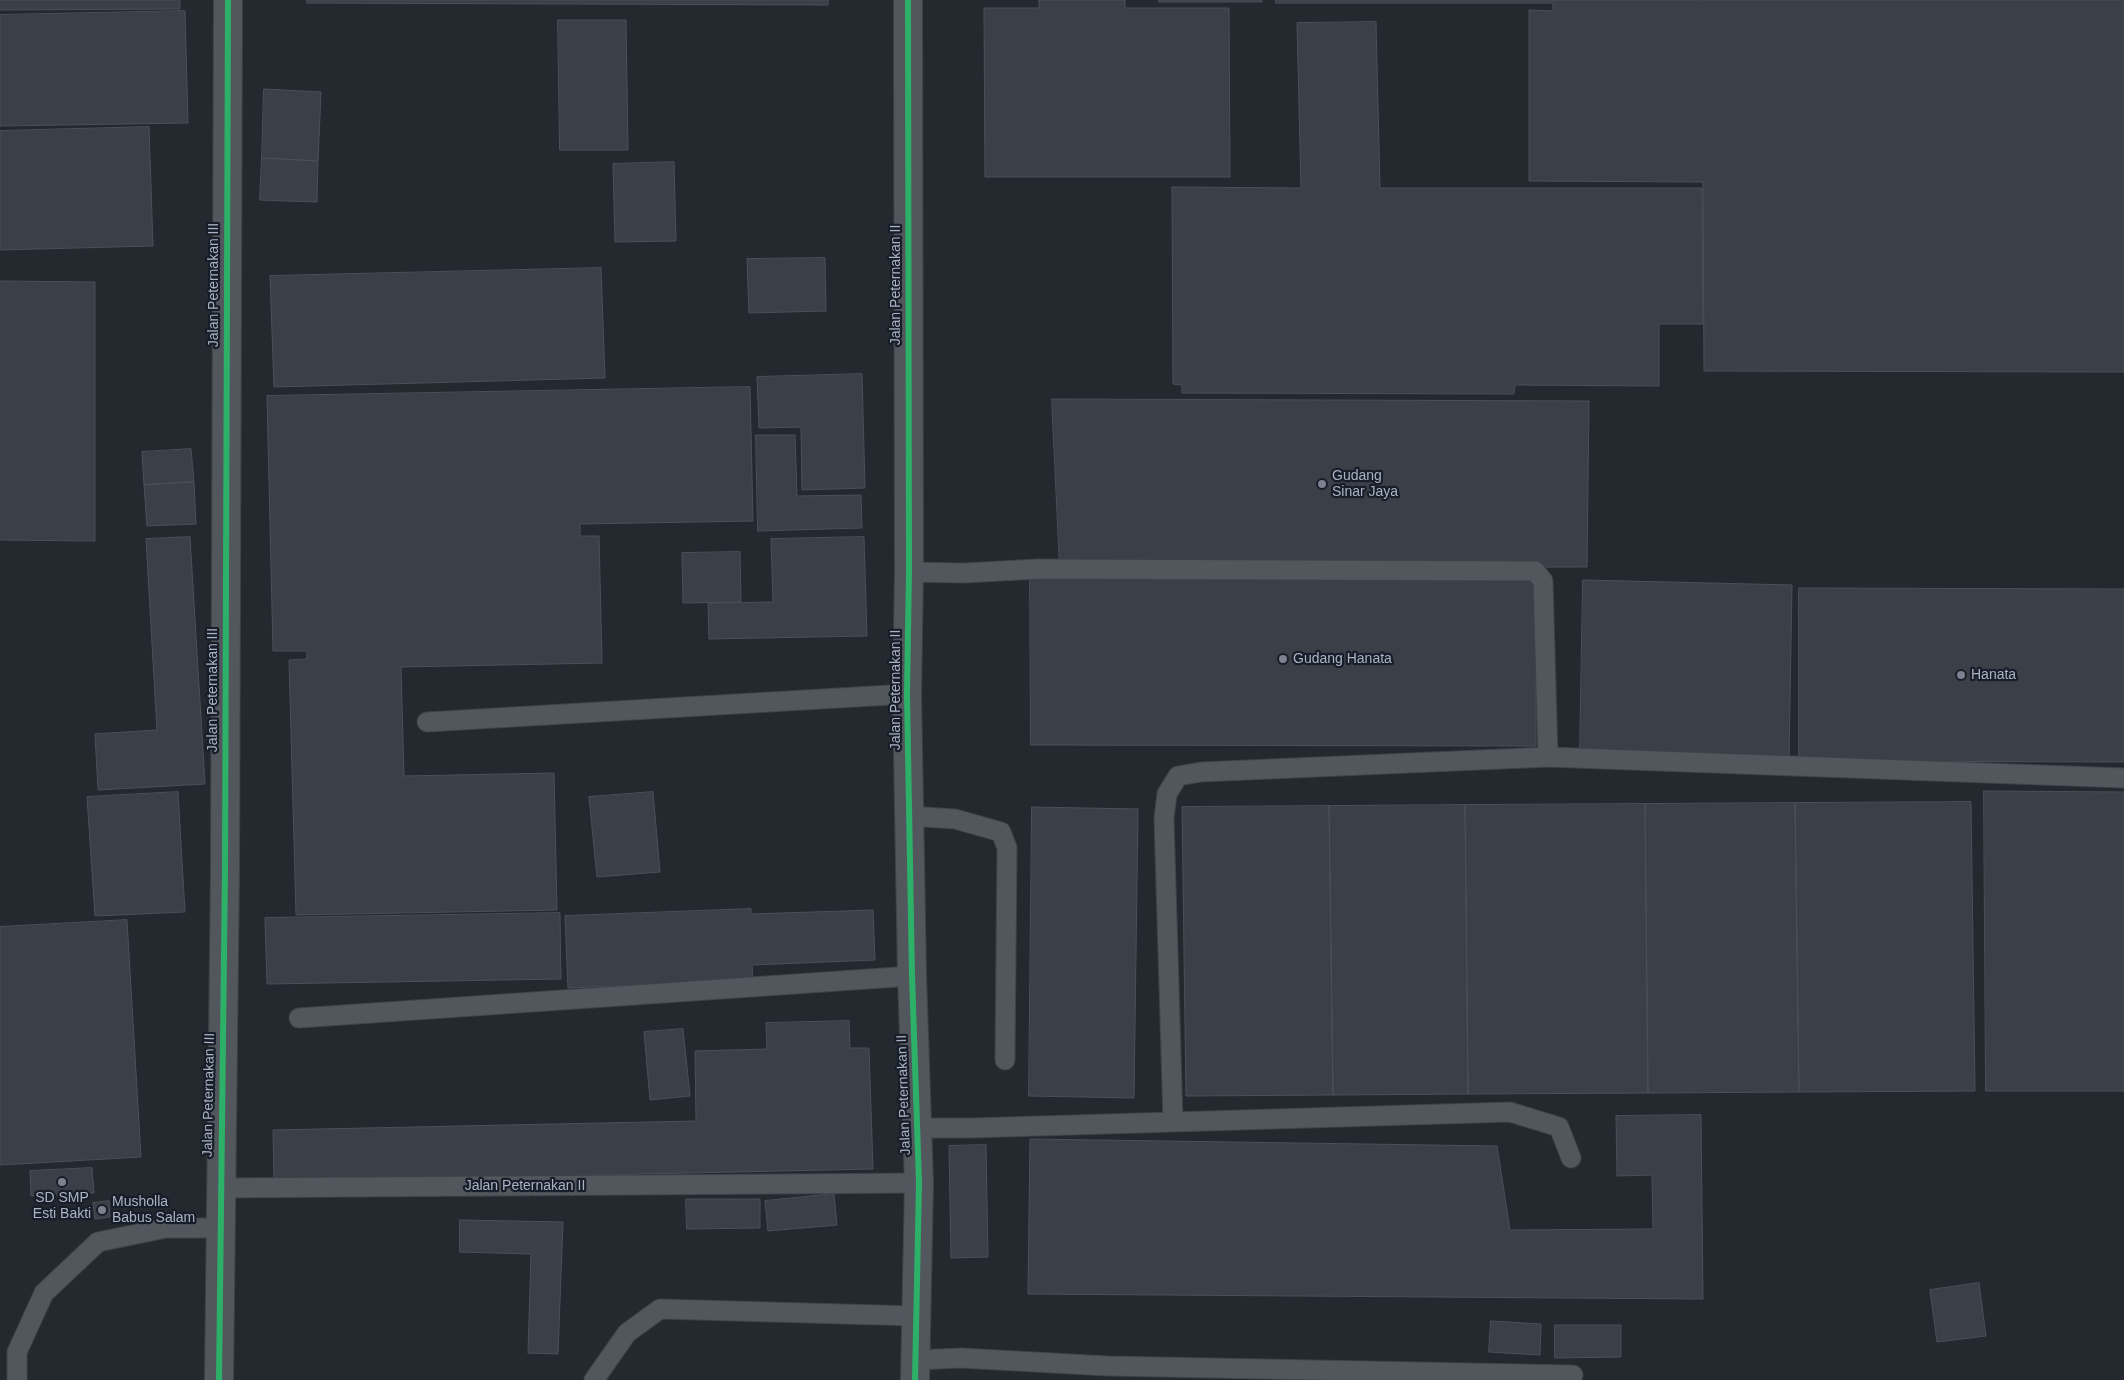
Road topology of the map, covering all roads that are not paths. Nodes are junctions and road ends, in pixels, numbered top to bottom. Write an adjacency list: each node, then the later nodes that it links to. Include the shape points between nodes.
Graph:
1 (228, 0): 16 (street, Jalan Peternakan III, via 225,850)
2 (908, 0): 3 (street, Jalan Peternakan II)
3 (910, 572): 4 (street, Jalan Peternakan II); 6 (lane, via 1038,569 1535,571 1543,581)
4 (907, 694): 5 (lane); 8 (street, Jalan Peternakan II)
5 (427, 722)
6 (1548, 757): 7 (lane); 12 (lane, via 1201,772 1178,776 1167,794 1164,818)
7 (2124, 778)
8 (909, 816): 9 (street, Jalan Peternakan II); 11 (lane, via 955,819 1001,832 1007,848)
9 (912, 976): 10 (lane); 13 (street, Jalan Peternakan II)
10 (298, 1018)
11 (1005, 1060)
12 (1172, 1121): 13 (lane); 14 (lane, via 1510,1112 1559,1127)
13 (918, 1128): 15 (street, Jalan Peternakan II)
14 (1571, 1158)
15 (919, 1183): 16 (lane, Jalan Peternakan II); 18 (street, Jalan Peternakan II)
16 (220, 1188): 17 (street, Jalan Peternakan III)
17 (220, 1228): 21 (lane, via 166,1228 98,1242 44,1293 17,1352); 22 (street, Jalan Peternakan III)
18 (916, 1316): 19 (street, Jalan Peternakan II); 23 (lane, via 660,1309 626,1333)
19 (915, 1370): 20 (lane, via 961,1358 1108,1366)
20 (1573, 1375)
21 (17, 1380)
22 (219, 1380)
23 (594, 1380)

